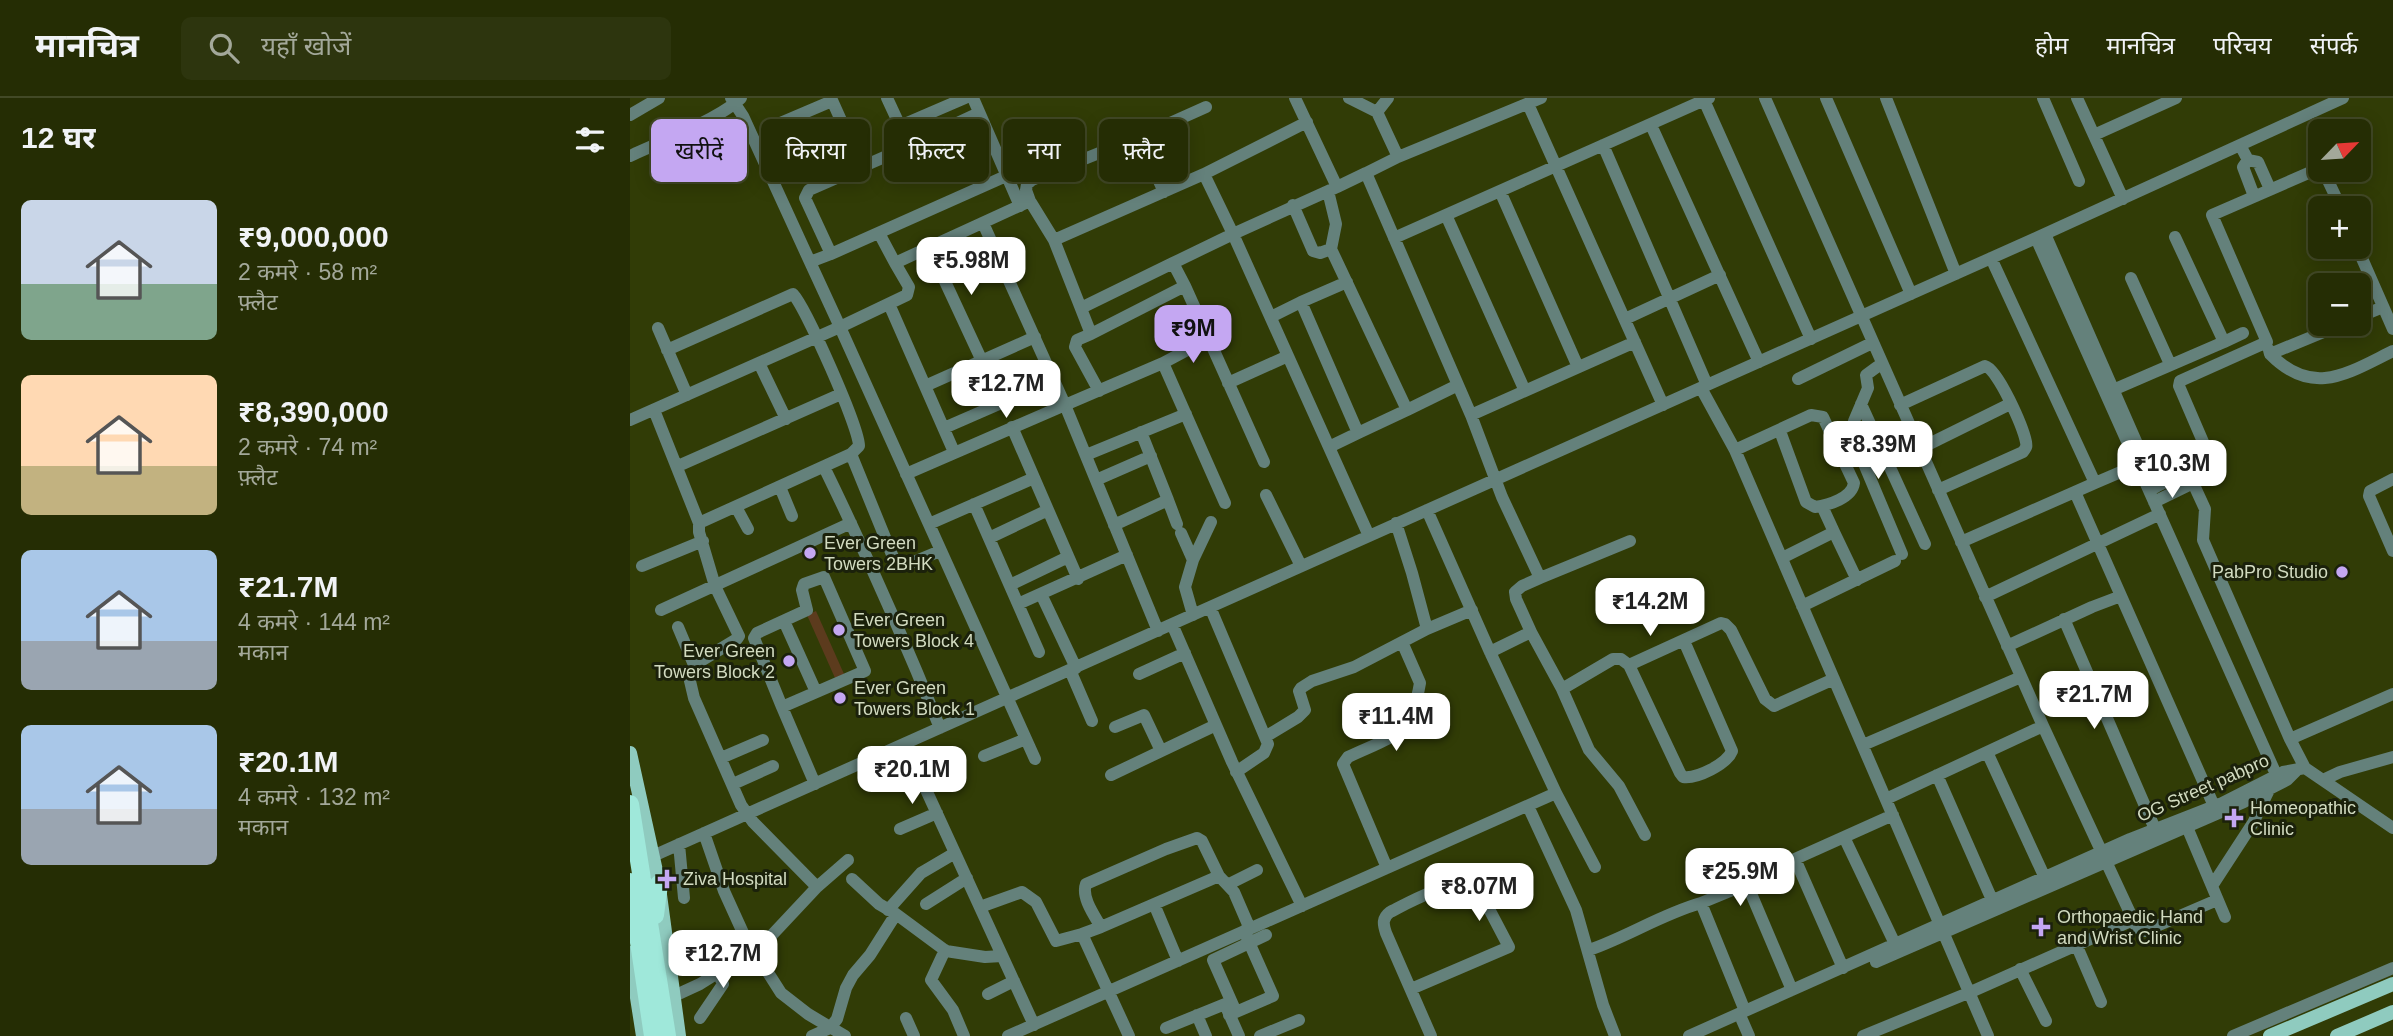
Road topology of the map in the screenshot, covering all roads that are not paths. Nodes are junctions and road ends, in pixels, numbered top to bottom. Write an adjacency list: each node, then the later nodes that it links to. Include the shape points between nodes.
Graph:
1 (659, 98): 23 (street)
2 (887, 98): 26 (street)
3 (965, 98): 27 (street)
4 (973, 98): 22 (street)
5 (1295, 98): 30 (street)
6 (1349, 98): 21 (street)
7 (1388, 98): 21 (street)
8 (1541, 98): 19 (street)
9 (1765, 98): 86 (street)
10 (1826, 98): 78 (street)
11 (1886, 98): 73 (street)
12 (2043, 98): 45 (street)
13 (2176, 98): 32 (street)
14 (2343, 98): 34 (street)
15 (831, 99): 24 (street); 25 (street)
16 (1706, 99): 31 (street); 97 (street)
17 (2080, 99): 32 (street)
18 (736, 100): 36 (street); 70 (street)
19 (1528, 104): 37 (street); 39 (street)
20 (1206, 107): 29 (street)
21 (1377, 112): 37 (street)
22 (979, 113): 28 (street); 40 (street)
23 (630, 115)
24 (789, 119)
25 (840, 119)
26 (897, 119)
27 (916, 119)
28 (966, 119)
29 (1179, 119)
30 (1307, 122): 42 (street); 49 (street)
31 (1651, 125): 33 (street); 74 (street)
32 (2094, 135): 54 (street)
33 (1603, 145): 39 (street); 79 (street)
34 (2241, 145): 38 (street); 54 (street)
35 (1099, 153): 55 (street, via 1032,180 1027,184)
36 (630, 156)
37 (1398, 157): 41 (street)
38 (2249, 160): 50 (street, via 2258,162); 53 (street, via 2243,167)
39 (1556, 166): 51 (street); 87 (street)
40 (1003, 169)
41 (1366, 173): 49 (street); 63 (street)
42 (1204, 174): 52 (street); 60 (street)
43 (2308, 174): 50 (street)
44 (1003, 177): 59 (street)
45 (2079, 181)
46 (827, 182): 67 (street, via 809,190 805,198)
47 (1010, 182): 55 (street)
48 (1159, 182): 52 (street)
49 (1332, 189): 56 (street); 66 (street, via 1336,224)
50 (2270, 189): 53 (street)
51 (1500, 191): 57 (street); 111 (street)
52 (1164, 192): 64 (street)
53 (2254, 196): 101 (street, via 2212,218)
54 (2123, 199): 61 (street)
55 (1025, 204): 58 (street); 64 (street)
56 (1293, 205): 60 (street); 66 (street, via 1313,251)
57 (1446, 215): 63 (street); 119 (street)
58 (983, 223): 65 (street); 94 (street)
59 (879, 233): 67 (street); 71 (street)
60 (1233, 234): 72 (street); 85 (street)
61 (2040, 236): 68 (street); 120 (street)
62 (2175, 237): 99 (street)
63 (1394, 238): 115 (street)
64 (1054, 240): 83 (street)
65 (929, 247): 71 (street); 105 (street)
66 (1331, 249): 76 (street)
67 (831, 254): 70 (street)
68 (1991, 258): 73 (street); 156 (street)
69 (2362, 259): 82 (street)
70 (810, 262): 88 (street)
71 (895, 263): 81 (street, via 909,293)
72 (1173, 263): 77 (street); 83 (street)
73 (1956, 274): 78 (street)
74 (1720, 275): 79 (street); 106 (street)
75 (2131, 278): 110 (street)
76 (1347, 282): 80 (street); 129 (street)
77 (1185, 286): 91 (street); 96 (street)
78 (1911, 294): 86 (street)
79 (1669, 298): 87 (street); 117 (street)
80 (1301, 302): 85 (street); 138 (street)
81 (889, 304): 88 (street); 116 (street)
82 (2383, 307): 84 (street); 90 (street)
83 (1081, 308): 91 (street)
84 (2371, 312)
85 (1270, 317): 104 (street)
86 (1860, 317): 97 (street); 100 (street)
87 (1625, 320): 98 (street)
88 (840, 327): 95 (street); 150 (street)
89 (658, 328): 102 (street)
90 (2393, 329)
91 (1091, 334): 118 (street, via 1077,340 1075,346)
92 (2243, 334): 99 (street)
93 (2308, 335): 101 (street)
94 (1035, 337): 105 (street); 113 (street)
95 (816, 338): 102 (street, via 796,297 789,294); 107 (street); 121 (street)
96 (1208, 339): 108 (street); 114 (street)
97 (1811, 339): 106 (street)
98 (1635, 342): 111 (street); 126 (street)
99 (2224, 342): 110 (street)
100 (1872, 343): 109 (street); 112 (street)
101 (2269, 348): 103 (street, via 2278,363 2319,380); 152 (street, via 2180,381 2210,458)
102 (667, 350): 122 (street)
103 (2393, 351)
104 (1288, 356): 114 (street); 139 (street)
105 (982, 361): 116 (street)
106 (1759, 362): 117 (street)
107 (759, 363): 122 (street); 132 (street)
108 (1163, 363): 118 (street); 130 (street)
109 (1881, 364): 123 (street, via 1867,373 1868,388); 127 (street)
110 (2170, 365): 120 (street)
111 (1578, 367): 119 (street)
112 (1798, 379)
113 (1054, 380): 125 (street); 135 (street)
114 (1228, 383): 146 (street)
115 (1458, 385): 129 (street); 131 (street)
116 (925, 386): 135 (street)
117 (1704, 387): 126 (street); 141 (street)
118 (1099, 391): 125 (street)
119 (1525, 391): 131 (street)
120 (2109, 391): 147 (street); 160 (street)
121 (841, 394): 132 (street); 143 (street, via 859,437 859,446)
122 (687, 395): 128 (street)
123 (1861, 404): 184 (street); 196 (street, via 1854,421 1854,440 1899,558)
124 (2010, 404): 127 (street, via 1992,369 1985,366); 140 (street); 158 (street, via 2026,443 2023,452)
125 (1065, 405): 134 (street); 144 (street)
126 (1663, 405): 153 (street)
127 (1900, 405): 140 (street)
128 (654, 410): 133 (street); 148 (street)
129 (1407, 410): 138 (street)
130 (1186, 414): 137 (street); 163 (street)
131 (1471, 415): 153 (street)
132 (786, 419): 148 (street)
133 (630, 420)
134 (1012, 427): 142 (street); 151 (street)
135 (944, 428): 142 (street)
136 (1780, 431): 141 (street); 165 (street, via 1806,502); 165 (street, via 1811,415 1823,417 1854,483 1849,495)
137 (1141, 432): 144 (street); 145 (street)
138 (1358, 433): 139 (street)
139 (1329, 447): 179 (street)
140 (1919, 449): 158 (street)
141 (1735, 450): 190 (street)
142 (954, 452): 150 (street)
143 (851, 454): 149 (street); 186 (street, via 895,562 904,566)
144 (1086, 455): 155 (street)
145 (1151, 456): 155 (street); 162 (street)
146 (1264, 462)
147 (2137, 465): 156 (street); 160 (street)
148 (678, 466): 172 (street)
149 (824, 467): 157 (street); 173 (street)
150 (906, 474): 175 (street)
151 (1034, 478): 164 (street); 167 (street)
152 (2191, 478): 160 (street); 239 (street, via 2206,515 2203,540)
153 (1495, 479): 168 (street); 194 (street)
154 (2393, 479): 187 (street, via 2375,487 2369,496)
155 (1096, 480): 176 (street)
156 (2095, 483): 159 (street)
157 (780, 487): 166 (street); 170 (street)
158 (1938, 490): 183 (street)
159 (2075, 492): 183 (street); 185 (street)
160 (2155, 494): 169 (street); 254 (street)
161 (1266, 495): 193 (street)
162 (1168, 500): 176 (street); 191 (street)
163 (1225, 503)
164 (974, 504): 175 (street); 180 (street)
165 (1822, 506): 178 (street)
166 (736, 507): 172 (street); 177 (street)
167 (1048, 510): 180 (street); 189 (street)
168 (1427, 510): 174 (street); 206 (street)
169 (2160, 514): 185 (street); 254 (street)
170 (792, 516)
171 (1211, 522): 191 (street)
172 (699, 523): 181 (street)
173 (851, 523): 198 (street); 236 (street)
174 (1395, 523): 179 (street); 212 (street)
175 (929, 524): 186 (street)
176 (1114, 525): 188 (street)
177 (748, 529)
178 (1834, 533): 190 (street); 196 (street)
179 (1369, 536): 193 (street)
180 (989, 538): 197 (street)
181 (703, 541): 192 (street); 198 (street)
182 (1630, 541): 194 (street)
183 (1961, 542): 201 (street)
184 (1925, 544)
185 (2098, 544): 200 (street); 201 (street)
186 (940, 551): 230 (street)
187 (2393, 551)
188 (1127, 555): 195 (street); 213 (street)
189 (1068, 557): 195 (street); 197 (street)
190 (1782, 558): 203 (street)
191 (1193, 560): 207 (street, via 1185,592)
192 (642, 566)
193 (1301, 566): 204 (street)
194 (1540, 578): 214 (street, via 1515,592)
195 (1077, 579): 199 (street)
196 (1857, 580): 203 (street)
197 (1010, 585): 202 (street)
198 (715, 586): 205 (street); 221 (street, via 739,636)
199 (1041, 594): 202 (street); 223 (street)
200 (2121, 596): 208 (street); 262 (street)
201 (1985, 597): 217 (street)
202 (1018, 604): 218 (street)
203 (1802, 606): 226 (street)
204 (1210, 607): 207 (street); 237 (street)
205 (662, 610)
206 (1472, 610): 212 (street); 219 (street)
207 (1193, 615): 210 (street)
208 (2064, 619): 217 (street); 269 (street)
209 (784, 621): 228 (street); 228 (street, via 807,610 804,584 824,577 865,671); 231 (street, via 754,638)
210 (1172, 624): 213 (street); 220 (street)
211 (678, 627): 221 (street)
212 (1427, 629): 216 (street)
213 (1158, 631): 223 (street)
214 (1531, 632): 219 (street); 227 (street)
215 (1684, 641): 222 (street); 222 (street, via 1732,751 1724,761 1695,776 1683,778 1679,773); 226 (street, via 1725,624 1765,699 1774,706)
216 (1402, 642): 237 (street, via 1301,688 1305,710); 280 (street, via 1420,683 1410,718 1401,732 1348,757 1343,764)
217 (2007, 646): 225 (street)
218 (1040, 652)
219 (1490, 652): 258 (street)
220 (1185, 653): 224 (street); 233 (street)
221 (694, 665): 248 (street, via 690,681 694,698)
222 (1629, 665): 227 (street, via 1613,659)
223 (1073, 669): 230 (street); 232 (street)
224 (1139, 674)
225 (2021, 677): 234 (street); 242 (street)
226 (1834, 679): 242 (street)
227 (1562, 689): 271 (street, via 1589,750 1619,786)
228 (816, 692): 231 (street)
229 (2393, 694): 239 (street)
230 (1007, 698): 236 (street); 238 (street)
231 (782, 707): 256 (street)
232 (1092, 720)
233 (1216, 725): 243 (street); 251 (street)
234 (2043, 726): 244 (street); 275 (street)
235 (1115, 727): 243 (street, via 1144,715)
236 (940, 728): 241 (street)
237 (1265, 737): 251 (street, via 1264,753)
238 (1026, 739): 246 (street); 249 (street)
239 (2290, 739): 254 (street)
240 (763, 740): 248 (street)
241 (905, 744): 256 (street); 264 (street)
242 (1863, 745): 259 (street)
243 (1161, 751): 252 (street)
244 (1987, 752): 253 (street); 283 (street)
245 (630, 753): 276 (main road)
246 (984, 756)
247 (2393, 757): 255 (street)
248 (721, 758): 257 (street)
249 (1035, 760)
250 (773, 766): 257 (street)
251 (1237, 772): 297 (street)
252 (1111, 775)
253 (1937, 775): 259 (street); 293 (street)
254 (2285, 777): 255 (street); 262 (street, OG Street pabpro); 267 (street, OG Street pabpro); 289 (street)
255 (2323, 780): 266 (street)
256 (815, 783): 263 (street)
257 (733, 784): 263 (street)
258 (1556, 793): 261 (street); 279 (street)
259 (1886, 799): 265 (street)
260 (630, 804): 276 (highway)
261 (1528, 806): 280 (street); 313 (street, via 1565,884)
262 (2214, 806): 269 (street, OG Street pabpro)
263 (747, 813): 270 (street); 290 (street)
264 (937, 813): 268 (street); 274 (street)
265 (1893, 815): 272 (street); 304 (street)
266 (2389, 823)
267 (2187, 827): 275 (street, OG Street pabpro); 289 (street)
268 (900, 829)
269 (2155, 829): 275 (street, OG Street pabpro)
270 (704, 833): 273 (street); 311 (street, via 724,891)
271 (1644, 835)
272 (1844, 837): 277 (street); 308 (street)
273 (679, 844): 276 (street); 291 (street)
274 (955, 853): 282 (street); 299 (street, via 921,873)
275 (2105, 857): 283 (street, OG Street pabpro); 302 (street); 304 (street, OG Street pabpro)
276 (647, 858): 287 (main road); 310 (highway)
277 (1795, 859): 288 (street); 317 (street)
278 (848, 860): 290 (street)
279 (1595, 867)
280 (1387, 868): 297 (street)
281 (1257, 870): 285 (street)
282 (967, 878): 295 (street); 298 (street)
283 (2045, 878): 293 (street, OG Street pabpro)
284 (852, 879): 299 (street)
285 (1224, 880): 296 (street); 303 (street, via 1197,838 1086,884 1084,891); 306 (street)
286 (630, 882): 310 (highway)
287 (659, 884): 310 (highway); 328 (main road)
288 (1748, 884): 294 (street); 324 (street)
289 (2212, 886): 292 (street)
290 (817, 887): 311 (street)
291 (684, 898)
292 (2217, 900): 301 (street); 302 (street, via 2145,931)
293 (1993, 902): 304 (street, OG Street pabpro)
294 (1701, 903): 313 (street); 333 (street)
295 (926, 904)
296 (1154, 904): 303 (street); 316 (street)
297 (1302, 906): 306 (street)
298 (980, 907): 305 (street, via 1022,892 1036,902 1056,941); 315 (street)
299 (892, 912): 312 (street); 339 (street, via 846,988)
300 (630, 916): 310 (highway)
301 (2225, 917)
302 (2133, 920): 309 (street)
303 (1101, 927): 305 (street)
304 (1942, 929): 308 (street, OG Street pabpro); 326 (street); 333 (street, OG Street pabpro)
305 (1082, 934): 325 (street)
306 (1248, 934): 307 (street); 314 (street); 330 (street, via 1213,960); 330 (street, via 1273,996)
307 (1266, 935)
308 (1895, 944): 317 (street, OG Street pabpro)
309 (2076, 944): 319 (street); 329 (street)
310 (638, 945): 341 (main road); 342 (highway); 343 (highway)
311 (753, 949): 320 (street); 339 (street, via 781,993)
312 (945, 950): 315 (street); 348 (street, via 931,980 953,1010)
313 (1589, 950): 355 (street)
314 (1201, 951): 316 (street); 330 (street)
315 (1002, 956): 321 (street)
316 (1178, 961): 325 (street)
317 (1843, 968): 324 (street, OG Street pabpro)
318 (2393, 968): 361 (street)
319 (2020, 969): 326 (street); 337 (street)
320 (718, 973): 328 (street); 334 (street, via 723,984)
321 (1014, 981): 327 (street); 338 (street)
322 (2393, 984): 362 (main road)
323 (1411, 989): 323 (street, via 1386,933 1385,915 1448,886 1466,888 1480,906 1488,907 1509,947); 354 (street)
324 (1792, 990): 333 (street, OG Street pabpro)
325 (1109, 991): 338 (street); 350 (street)
326 (1968, 993): 359 (street); 360 (street)
327 (988, 994)
328 (674, 996): 344 (main road)
329 (2101, 1002)
330 (1230, 1010): 332 (street); 352 (street)
331 (2393, 1012): 363 (main road)
332 (1197, 1015): 340 (street); 351 (street)
333 (1743, 1015): 356 (street, OG Street pabpro); 357 (street, OG Street pabpro); 358 (street)
334 (700, 1018)
335 (906, 1018): 347 (street)
336 (1298, 1020): 353 (street)
337 (2046, 1021)
338 (1034, 1025): 349 (street)
339 (830, 1028): 345 (street); 346 (street)
340 (1166, 1028)
341 (643, 1036)
342 (653, 1036)
343 (667, 1036)
344 (679, 1036)
345 (812, 1036)
346 (845, 1036)
347 (914, 1036)
348 (964, 1036)
349 (1008, 1036)
350 (1129, 1036)
351 (1206, 1036)
352 (1239, 1036)
353 (1261, 1036)
354 (1431, 1036)
355 (1615, 1036)
356 (1689, 1036)
357 (1709, 1036)
358 (1749, 1036)
359 (1863, 1036)
360 (1987, 1036)
361 (2233, 1036)
362 (2270, 1036)
363 (2337, 1036)

